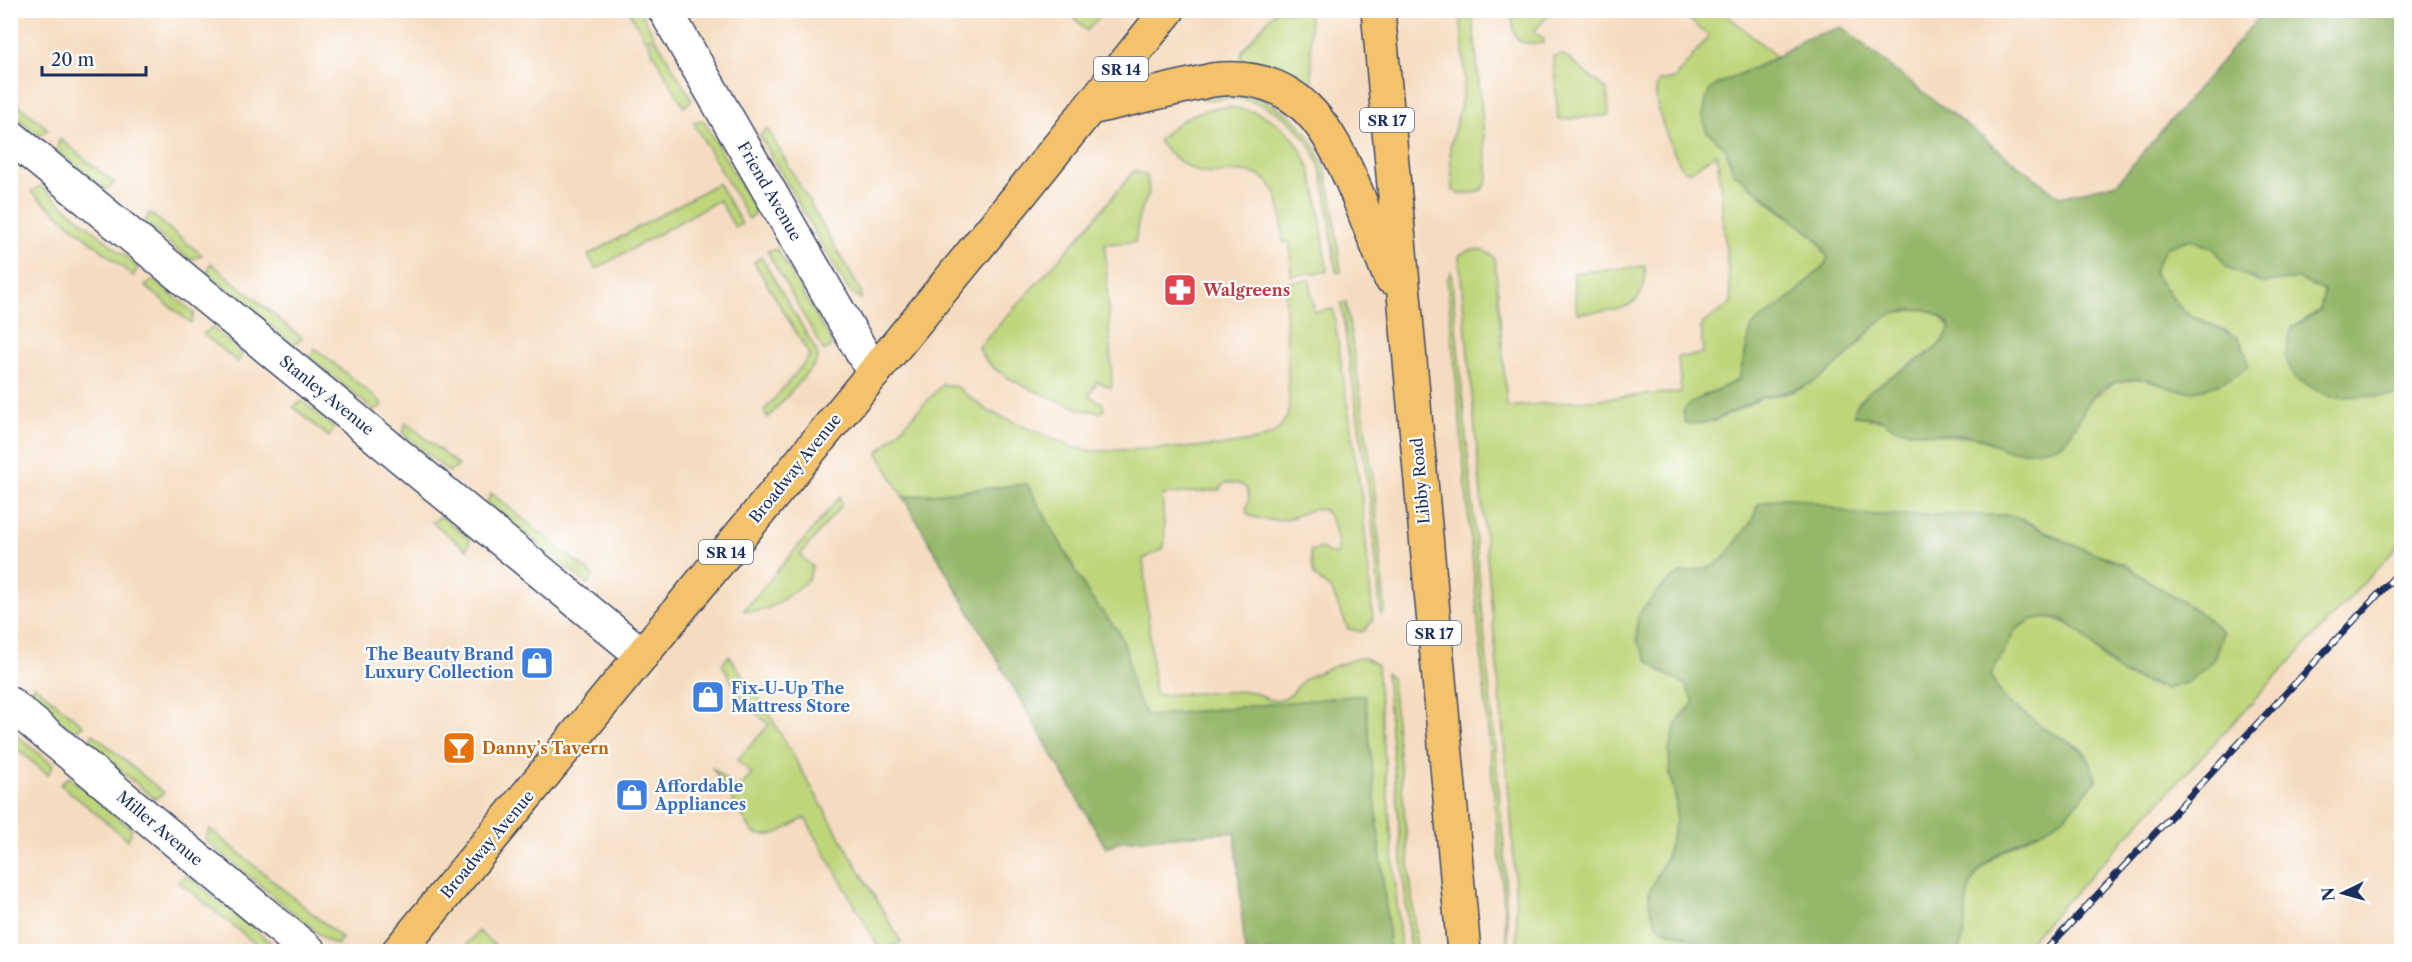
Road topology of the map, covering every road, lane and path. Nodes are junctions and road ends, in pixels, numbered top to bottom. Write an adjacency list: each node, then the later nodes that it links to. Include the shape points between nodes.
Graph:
1 (665, 10): 7 (street, Friend Avenue)
2 (1168, 10): 4 (main road, Broadway Avenue / SR 14)
3 (1378, 10): 6 (main road, Libby Road / SR 17)
4 (1091, 108): 6 (main road, via 1230,78 1257,80 1293,97 1331,137); 7 (main road, Broadway Avenue / SR 14)
5 (10, 136): 8 (street, Stanley Avenue)
6 (1405, 315): 12 (main road, Libby Road / SR 17)
7 (874, 373): 8 (main road, Broadway Avenue / SR 14)
8 (642, 655): 11 (main road, Broadway Avenue / SR 14)
9 (10, 704): 10 (street, Miller Avenue)
10 (310, 951)
11 (398, 951)
12 (1464, 951)

